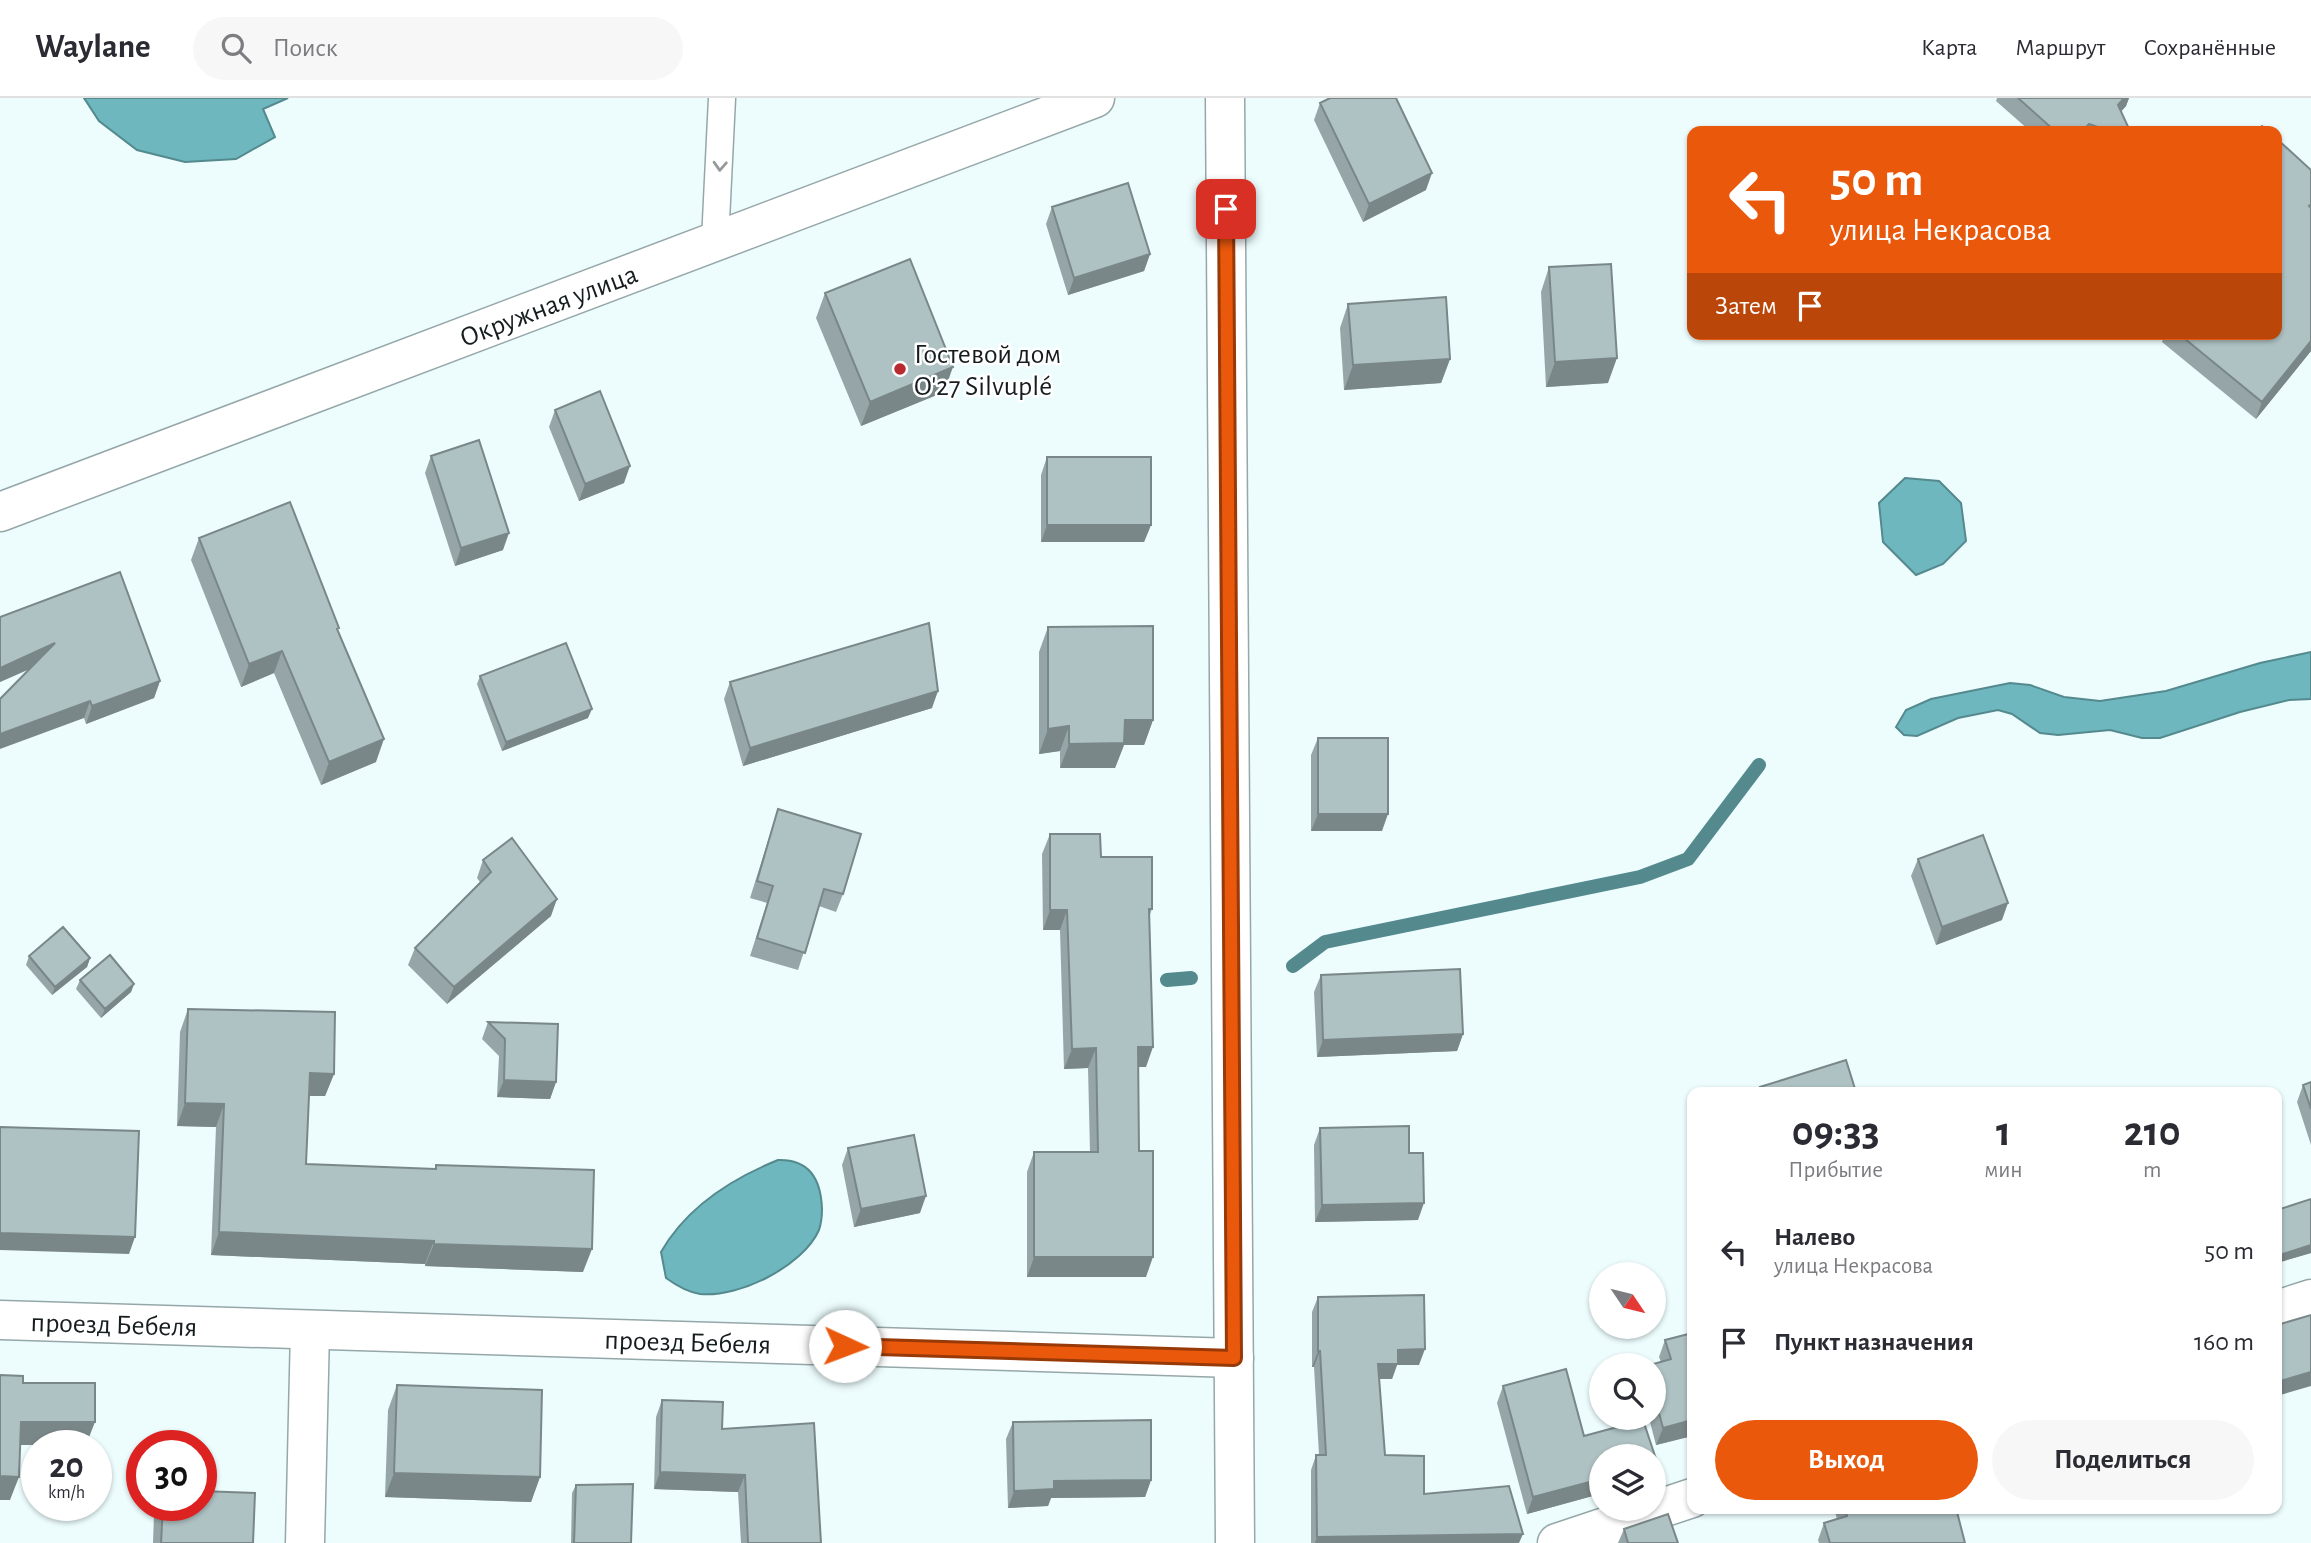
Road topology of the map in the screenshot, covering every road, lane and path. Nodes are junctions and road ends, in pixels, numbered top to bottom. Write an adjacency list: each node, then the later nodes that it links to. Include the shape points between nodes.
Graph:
1 (722, 98): 4 (lane, one-way to 4)
2 (1225, 98): 10 (street)
3 (1086, 99): 4 (street, Окружная улица)
4 (715, 241): 5 (street, Окружная улица)
5 (0, 512)
6 (2311, 1299): 7 (street)
7 (2282, 1308)
8 (0, 1320): 9 (street, проезд Бебеля)
9 (310, 1330): 10 (street, проезд Бебеля); 12 (street)
10 (1234, 1358): 13 (street)
11 (1687, 1500): 14 (street)
12 (305, 1543)
13 (1235, 1543)
14 (1557, 1543)

